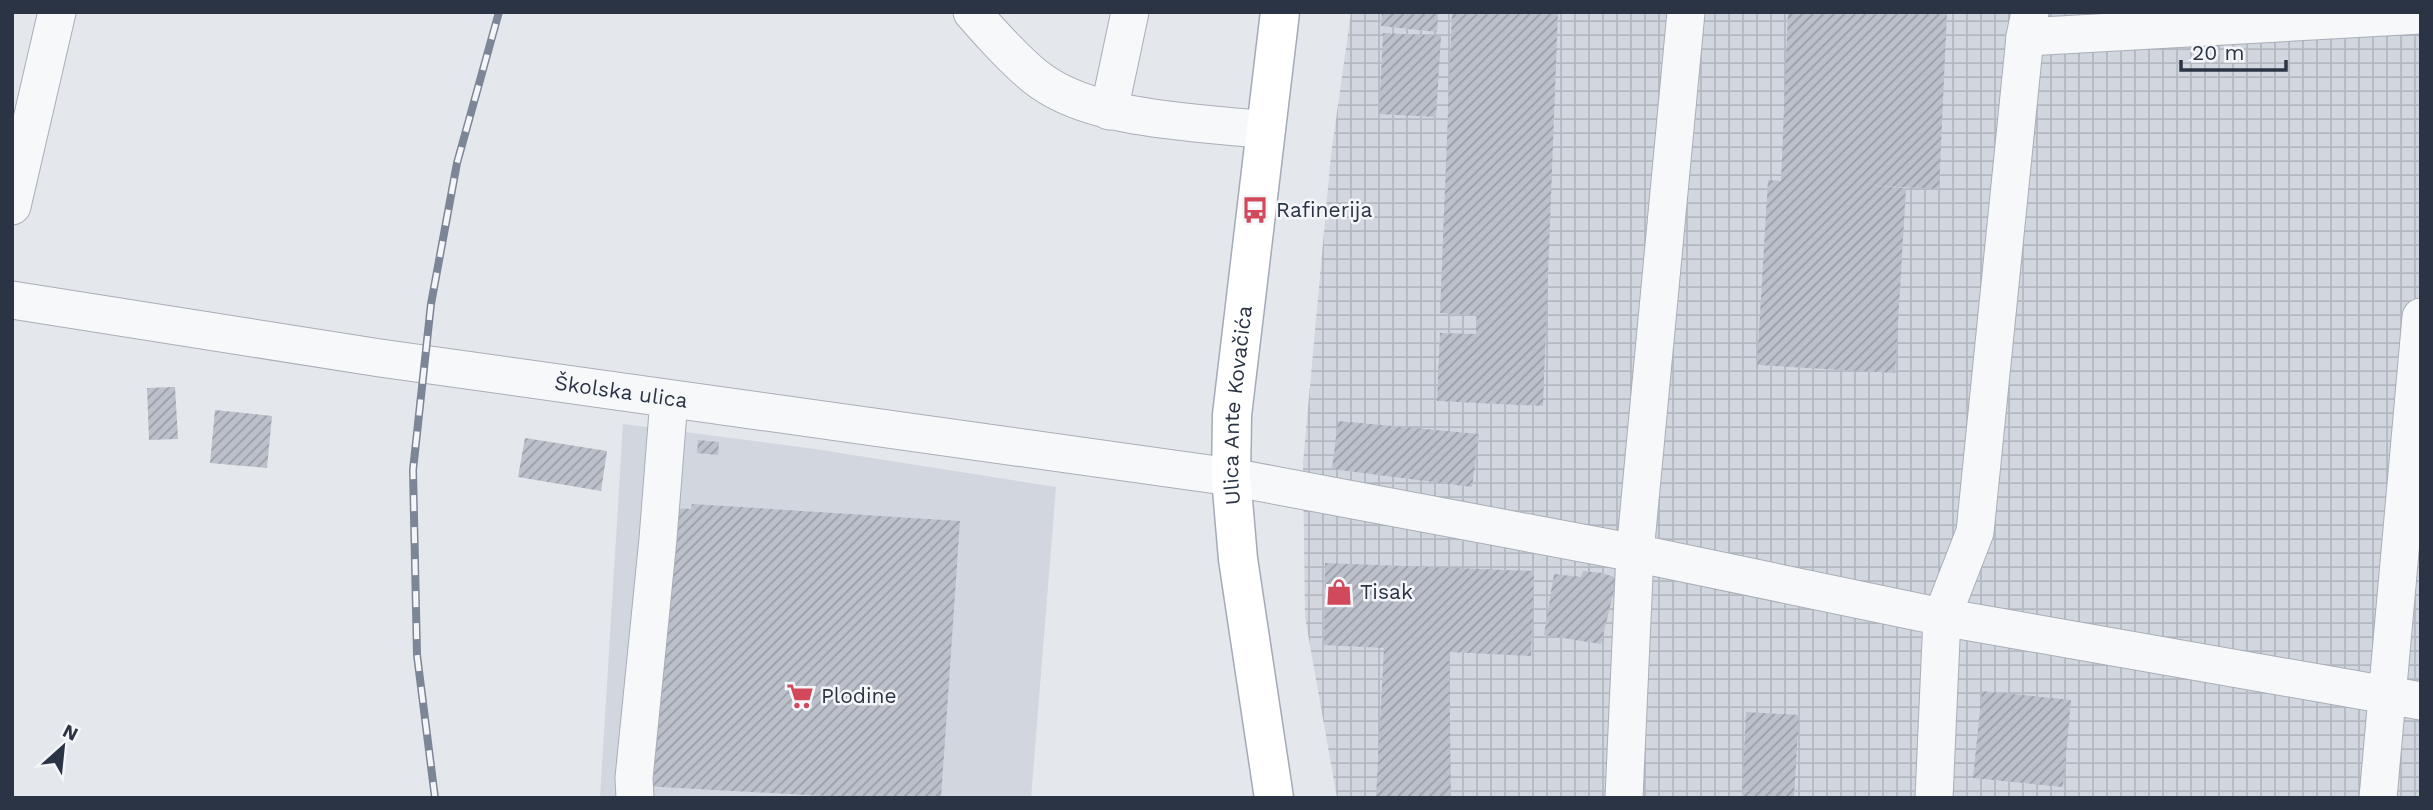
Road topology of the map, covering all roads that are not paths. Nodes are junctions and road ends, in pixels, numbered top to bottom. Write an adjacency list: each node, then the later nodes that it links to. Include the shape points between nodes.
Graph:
1 (57, 12): 10 (street)
2 (972, 12): 8 (street, via 1040,81 1070,99)
3 (1130, 12): 8 (street)
4 (1280, 12): 9 (main road, Ulica Ante Kovačića)
5 (1686, 12): 15 (street)
6 (2421, 16): 7 (street)
7 (2028, 24): 16 (street, via 1975,532)
8 (1109, 111): 9 (street)
9 (1266, 130): 14 (main road, Ulica Ante Kovačića, via 1232,415)
10 (12, 206)
11 (12, 300): 13 (street, Školska ulica)
12 (2421, 317): 17 (street)
13 (669, 399): 14 (street, Školska ulica); 18 (street)
14 (1231, 477): 15 (street, Školska ulica); 19 (main road, Ulica Ante Kovačića, via 1238,559)
15 (1635, 553): 16 (street, Školska ulica); 20 (street)
16 (1942, 617): 17 (street, Školska ulica); 21 (street)
17 (2404, 697): 22 (street)
18 (635, 798)
19 (1274, 798)
20 (1624, 798)
21 (1934, 798)
22 (2378, 798)

